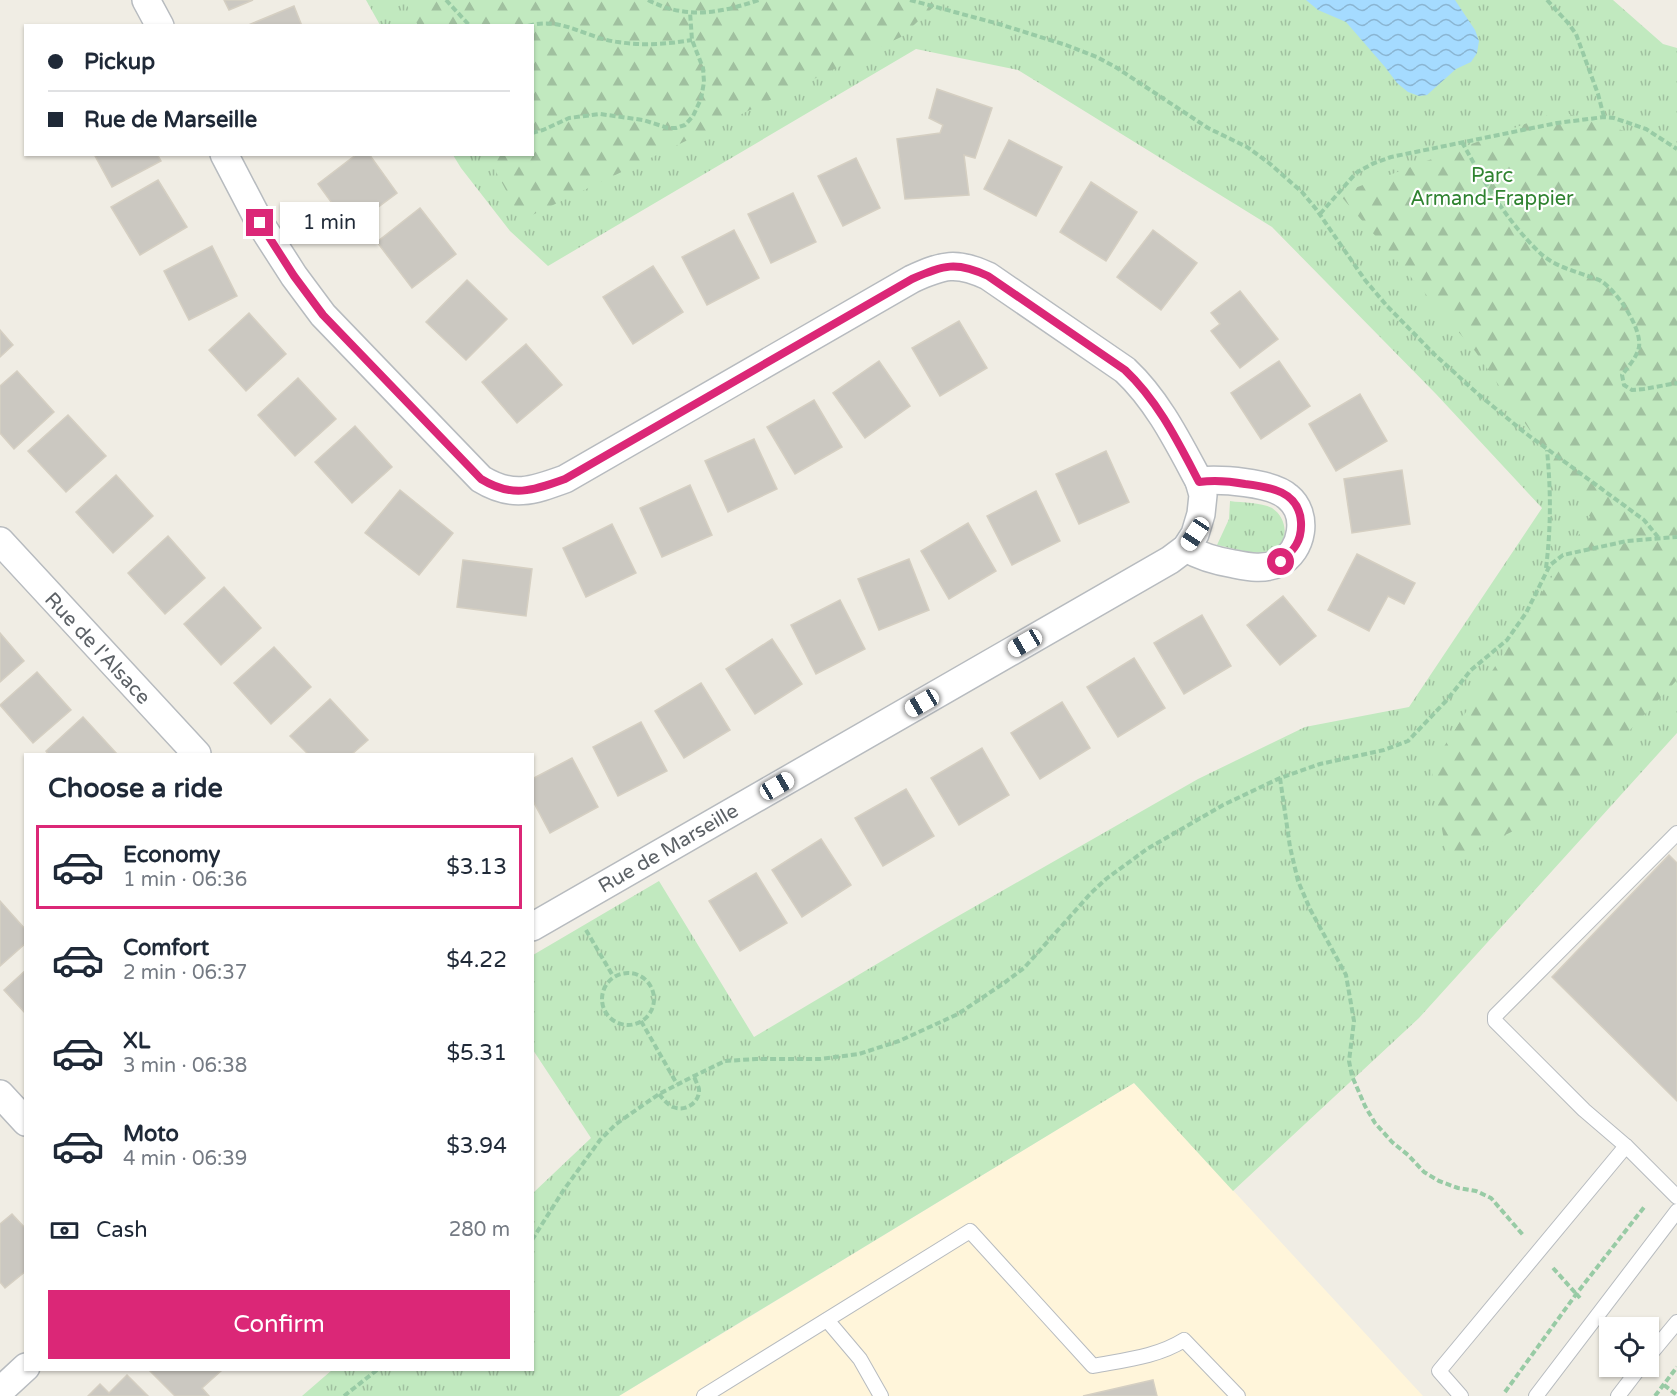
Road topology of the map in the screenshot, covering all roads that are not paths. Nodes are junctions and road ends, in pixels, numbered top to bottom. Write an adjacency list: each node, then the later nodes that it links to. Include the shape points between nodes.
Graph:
1 (146, 0): 2 (street)
2 (159, 24)
3 (225, 156): 4 (street, Rue de Marseille, via 260,223 323,315 494,488 519,491 565,479 912,279 941,267 958,266 988,276 1125,370 1157,406)
4 (1199, 482): 6 (street, Rue de Marseille, via 1203,495 1201,514); 6 (street, via 1228,481 1271,488 1287,495 1301,519 1301,536 1281,562 1267,567 1212,560)
5 (0, 541): 7 (street, Rue de l'Alsace)
6 (1186, 548): 9 (street, Rue de Marseille, via 1170,561)
7 (196, 753)
8 (1677, 833): 12 (lane, via 1495,1016 1495,1021 1519,1046)
9 (534, 926)
10 (0, 1094): 11 (street)
11 (24, 1120)
12 (1626, 1146): 13 (lane); 24 (lane, via 1439,1371)
13 (1677, 1197)
14 (1677, 1211): 25 (lane)
15 (827, 1320): 21 (lane); 22 (lane, via 860,1359); 23 (lane, via 970,1231 1093,1366 1158,1353 1184,1340)
16 (1677, 1322): 17 (lane)
17 (1659, 1344)
18 (24, 1369): 20 (street)
19 (1633, 1377): 26 (lane)
20 (0, 1391)
21 (704, 1396)
22 (881, 1396)
23 (1238, 1396)
24 (1461, 1396)
25 (1536, 1396)
26 (1618, 1396)

